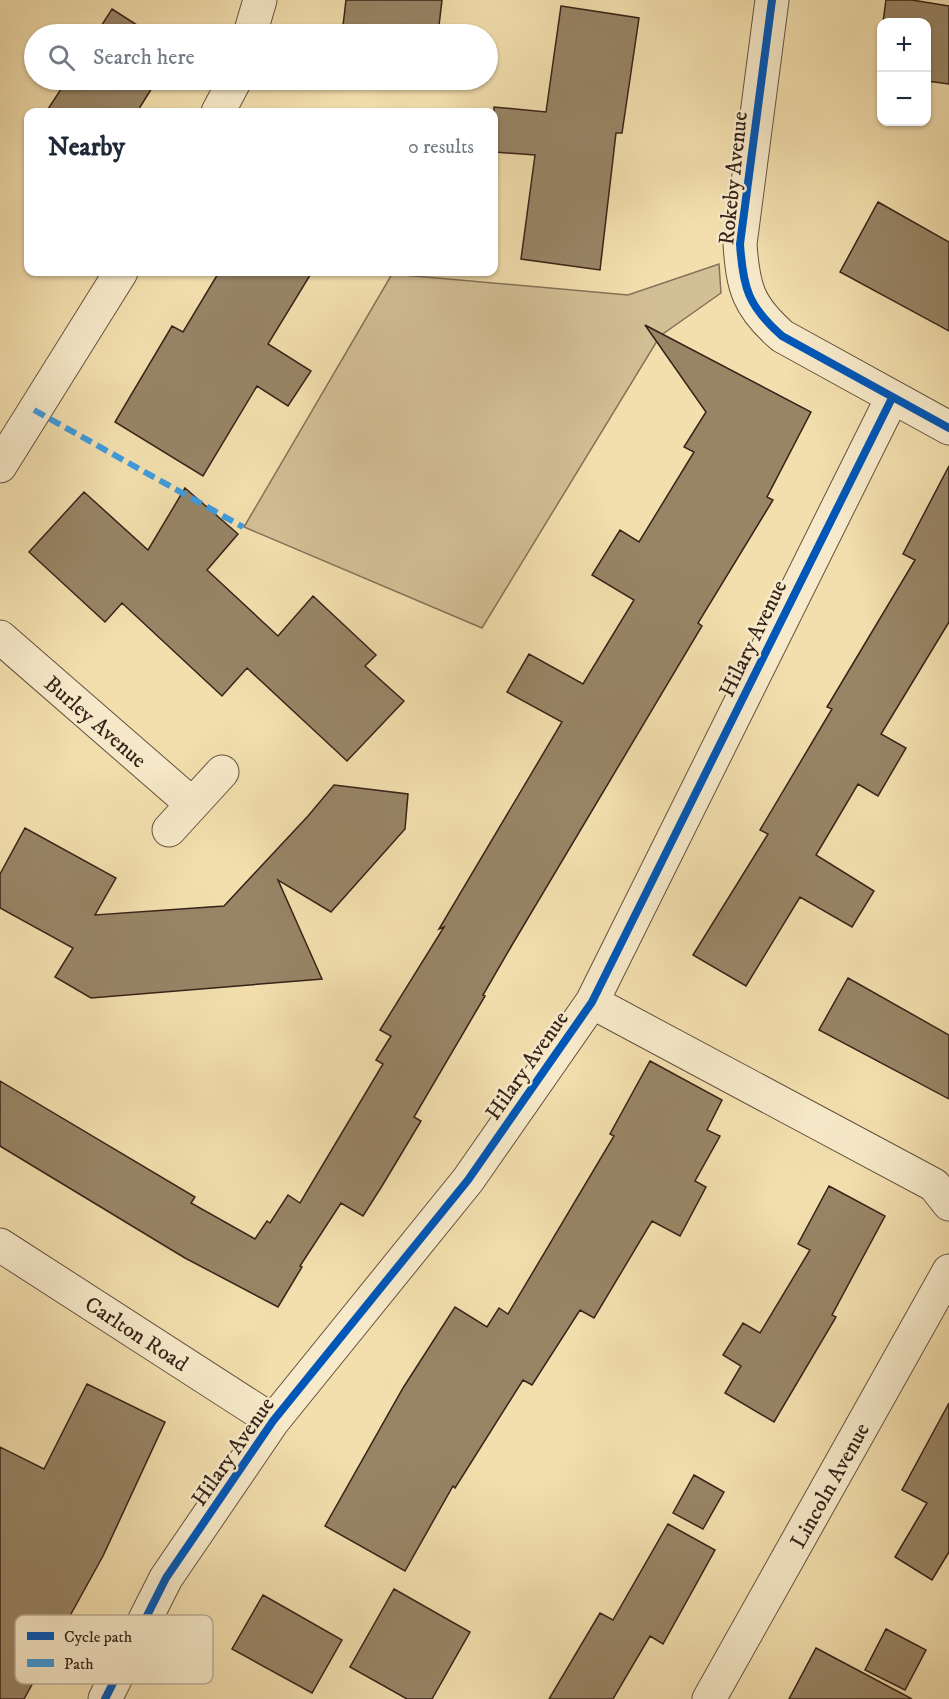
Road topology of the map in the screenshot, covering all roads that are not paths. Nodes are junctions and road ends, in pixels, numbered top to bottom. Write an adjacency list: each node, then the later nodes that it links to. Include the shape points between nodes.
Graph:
1 (260, 0): 3 (street)
2 (772, 0): 7 (street, Rokeby Avenue, via 740,244 742,277 749,299 782,336)
3 (253, 24)
4 (230, 90): 5 (street)
5 (220, 108)
6 (119, 276): 9 (street)
7 (892, 398): 8 (street, Rokeby Avenue); 14 (street, Hilary Avenue)
8 (949, 428)
9 (0, 466)
10 (0, 637): 12 (street, Burley Avenue)
11 (222, 772): 12 (street)
12 (192, 804): 13 (street)
13 (169, 830)
14 (592, 1002): 15 (street, via 934,1185); 18 (street, Hilary Avenue, via 468,1180)
15 (949, 1204)
16 (0, 1245): 18 (street, Carlton Road)
17 (949, 1271): 20 (street, Lincoln Avenue)
18 (273, 1421): 19 (street, Hilary Avenue, via 166,1578)
19 (149, 1615)
20 (709, 1699)

